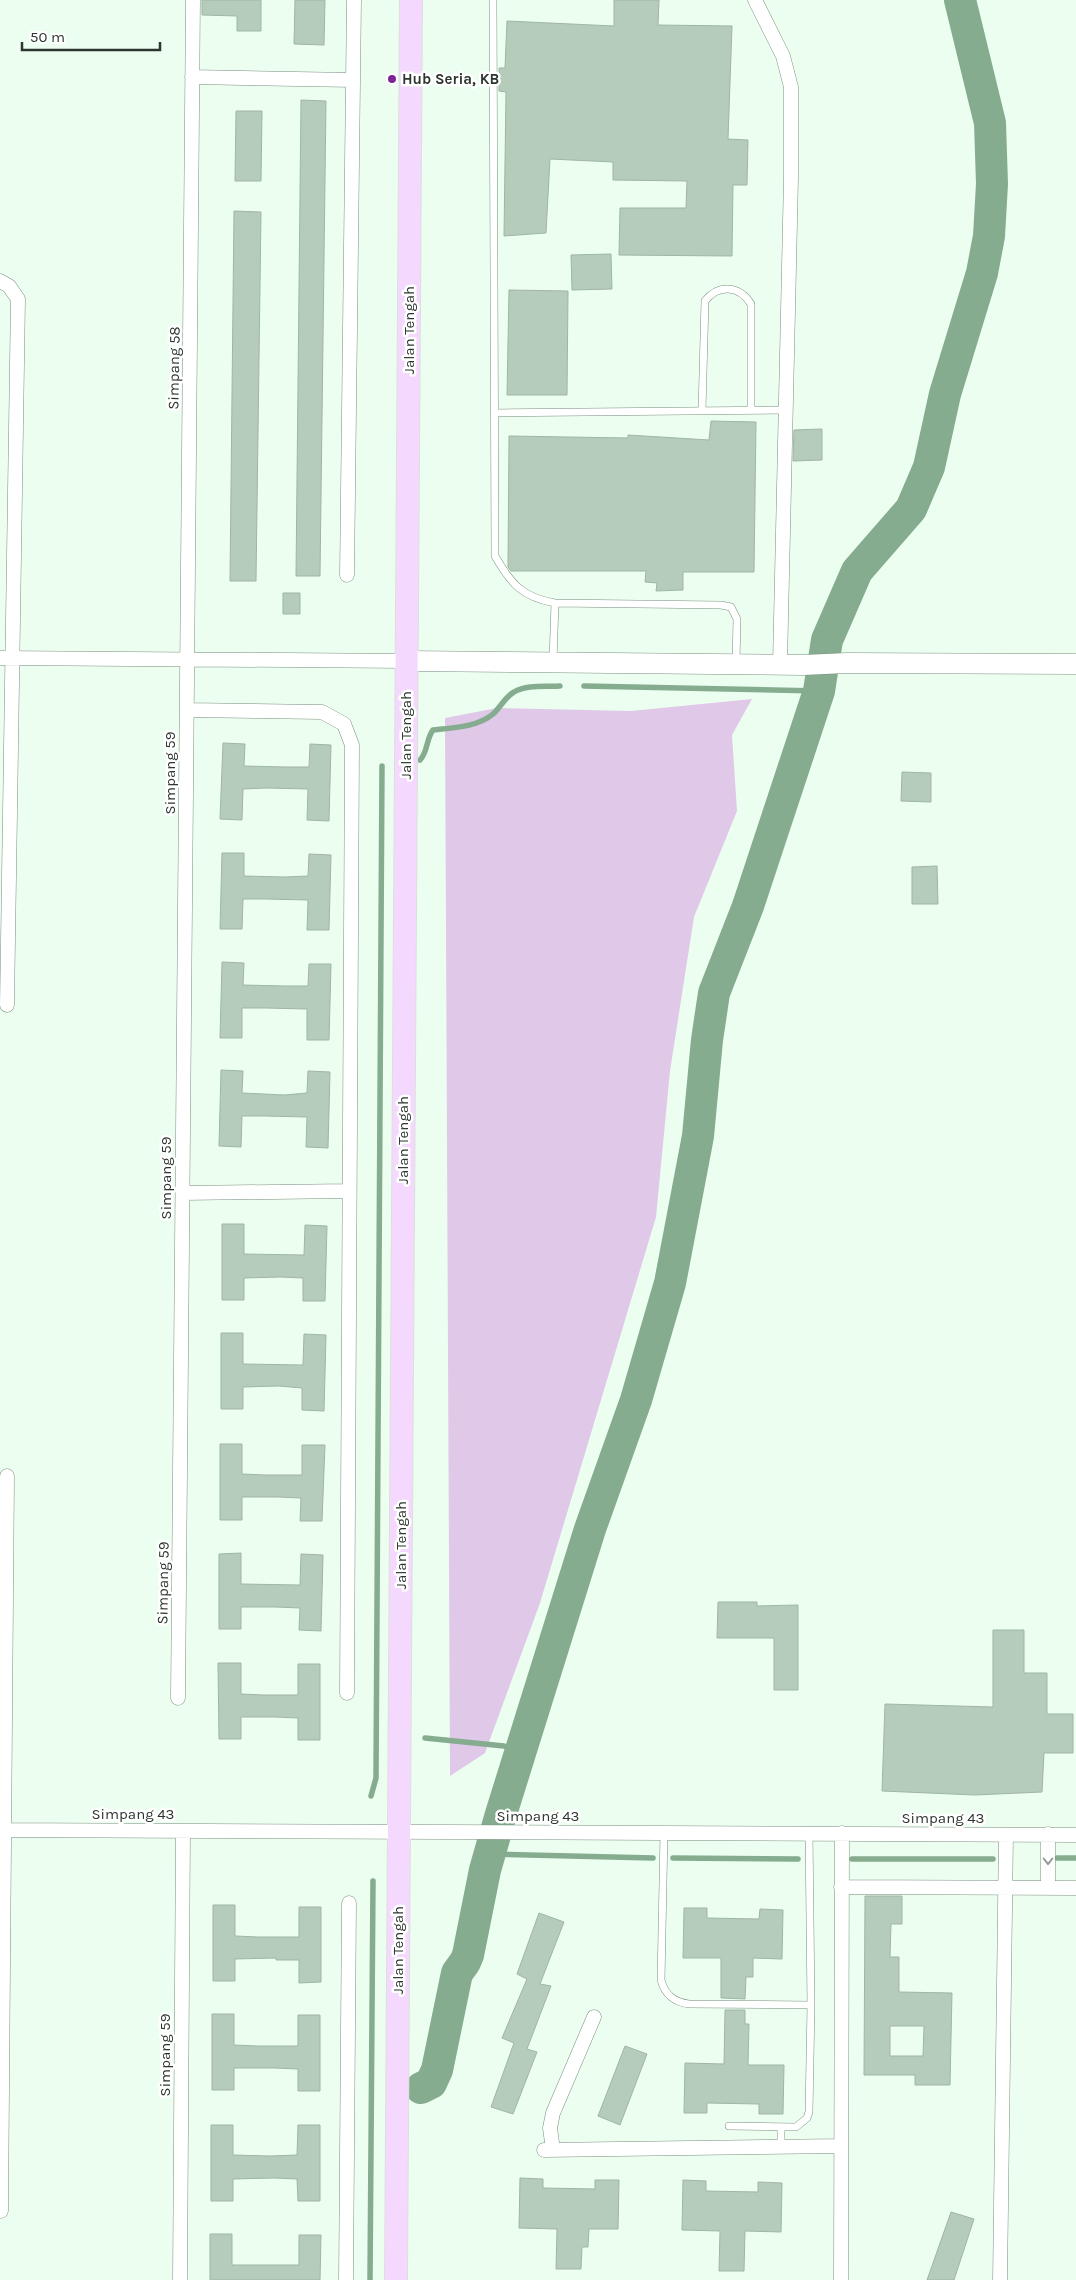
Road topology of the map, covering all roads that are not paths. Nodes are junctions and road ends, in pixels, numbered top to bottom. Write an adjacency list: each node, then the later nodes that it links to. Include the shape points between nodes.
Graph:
1 (193, 0): 6 (street, Simpang 58)
2 (354, 0): 7 (street)
3 (411, 0): 17 (main road, Jalan Tengah)
4 (493, 0): 12 (lane)
5 (755, 0): 11 (street, via 783,56 791,87)
6 (192, 78): 7 (street); 16 (street, Simpang 58)
7 (353, 80): 13 (street)
8 (0, 281): 15 (street, via 9,286 18,300)
9 (702, 410): 10 (lane); 10 (lane, via 705,301 723,288 741,292 751,304); 12 (lane)
10 (751, 410): 11 (lane)
11 (786, 410): 20 (street)
12 (494, 413): 14 (lane, via 495,556 506,576 521,591 537,600)
13 (348, 575)
14 (555, 603): 18 (lane); 19 (lane, via 726,605 736,614)
15 (6, 658): 16 (street); 23 (street)
16 (187, 659): 17 (street); 22 (street, Simpang 59)
17 (407, 660): 18 (street); 31 (main road, Jalan Tengah)
18 (553, 662): 19 (street)
19 (736, 664): 20 (street)
20 (780, 664): 21 (street)
21 (1076, 664)
22 (187, 710): 24 (street, via 322,712 344,724 352,745); 25 (street, Simpang 59)
23 (7, 1005)
24 (350, 1191): 25 (street); 27 (street)
25 (183, 1193): 28 (street, Simpang 59)
26 (7, 1476): 29 (street)
27 (347, 1693)
28 (178, 1698)
29 (2, 1830): 30 (street, Simpang 43); 49 (street)
30 (182, 1831): 31 (street, Simpang 43); 50 (street, Simpang 59)
31 (399, 1832): 32 (street, Simpang 43); 52 (main road, Jalan Tengah)
32 (664, 1833): 33 (street, Simpang 43); 43 (lane, via 661,1980 667,1994 689,2004)
33 (808, 1833): 34 (street, Simpang 43); 43 (lane)
34 (842, 1834): 36 (street, Simpang 43); 38 (street)
35 (1048, 1834): 36 (street, Simpang 43); 37 (street, Simpang 43); 40 (street, one-way to 40)
36 (1006, 1835): 39 (street)
37 (1076, 1835)
38 (841, 1887): 39 (street); 47 (street)
39 (1006, 1888): 40 (street); 54 (street)
40 (1048, 1888): 41 (street)
41 (1076, 1888)
42 (349, 1903): 51 (street)
43 (812, 2004): 46 (lane, via 809,2112 796,2127)
44 (594, 2017): 48 (street, via 553,2113 548,2150)
45 (729, 2126): 46 (lane)
46 (781, 2127): 48 (lane)
47 (841, 2146): 48 (street); 53 (street)
48 (781, 2147)
49 (1, 2211)
50 (180, 2280)
51 (346, 2280)
52 (396, 2280)
53 (840, 2280)
54 (1000, 2280)

